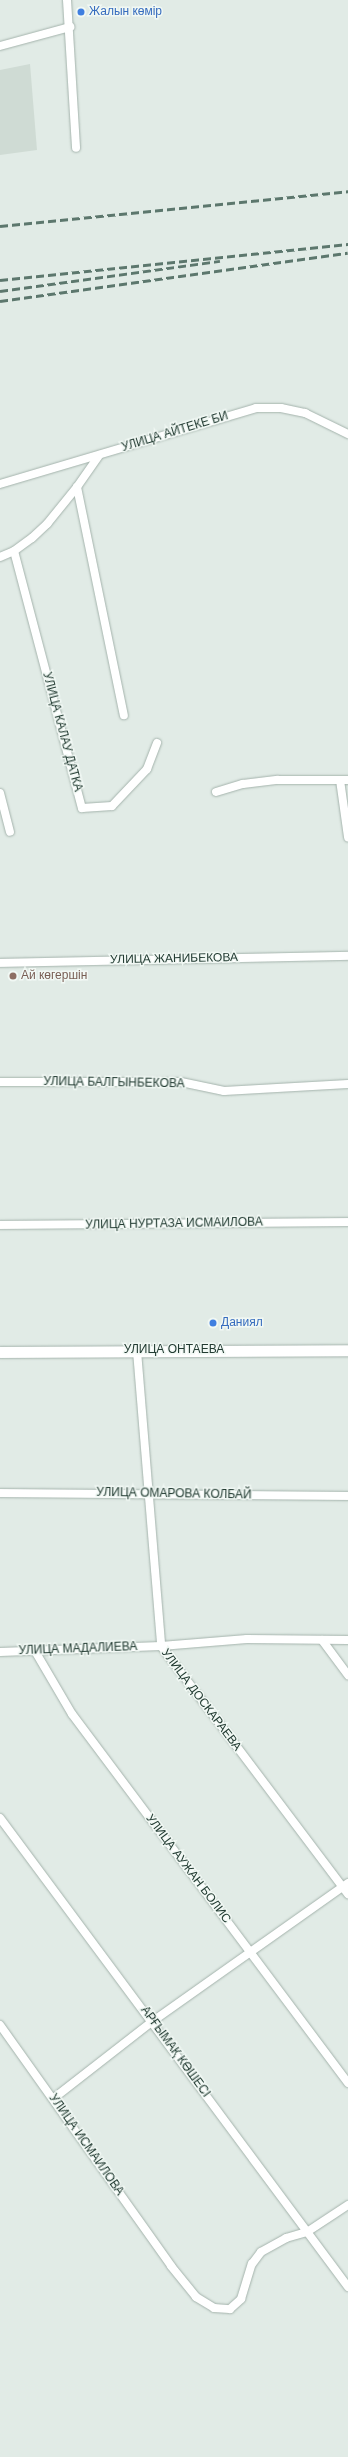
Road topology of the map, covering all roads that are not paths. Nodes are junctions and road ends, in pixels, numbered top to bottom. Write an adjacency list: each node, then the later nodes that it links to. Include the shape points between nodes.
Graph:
1 (67, 0): 2 (street)
2 (70, 27): 3 (street); 4 (street)
3 (0, 46)
4 (76, 148)
5 (348, 434): 6 (street, УЛИЦА АЙТЕКЕ БИ, via 304,413 281,408 256,408)
6 (99, 456): 7 (street, УЛИЦА АЙТЕКЕ БИ); 8 (street)
7 (0, 484)
8 (77, 487): 9 (street, via 32,538); 11 (street)
9 (14, 551): 10 (street); 12 (street, УЛИЦА КАЛАУ ДАТКА, via 82,808 112,806 147,769)
10 (0, 556)
11 (124, 715)
12 (157, 743)
13 (344, 780): 14 (street, via 278,780 243,784); 17 (street)
14 (216, 792)
15 (0, 793): 16 (street)
16 (10, 832)
17 (348, 837)
18 (348, 956): 19 (street, УЛИЦА ЖАНИБЕКОВА)
19 (0, 963)
20 (0, 1082): 21 (street, УЛИЦА БАЛГЫНБЕКОВА, via 181,1082 224,1091)
21 (348, 1084)
22 (348, 1222): 23 (street, УЛИЦА НУРТАЗА ИСМАИЛОВА)
23 (0, 1225)
24 (348, 1350): 25 (main road, УЛИЦА ОНТАЕВА)
25 (137, 1351): 26 (main road, УЛИЦА ОНТАЕВА); 28 (street, УЛИЦА ДОСКАРАЕВА)
26 (0, 1352)
27 (0, 1493): 28 (street, УЛИЦА ОМАРОВА КОЛБАЙ)
28 (146, 1494): 29 (street, УЛИЦА ОМАРОВА КОЛБАЙ); 32 (street, УЛИЦА ДОСКАРАЕВА)
29 (348, 1496)
30 (322, 1640): 31 (street, УЛИЦА МАДАЛИЕВА); 32 (street, УЛИЦА МАДАЛИЕВА, via 247,1639); 35 (street)
31 (348, 1640)
32 (161, 1646): 33 (street, УЛИЦА МАДАЛИЕВА); 37 (street, УЛИЦА ДОСКАРАЕВА)
33 (35, 1651): 34 (street, УЛИЦА МАДАЛИЕВА); 38 (street, УЛИЦА АУЖАН БОЛИС, via 72,1714)
34 (0, 1652)
35 (348, 1675)
36 (0, 1818): 39 (street, АРҒЫМАҚ КӨШЕСІ)
37 (346, 1888): 38 (street)
38 (250, 1951): 39 (street); 41 (street, УЛИЦА АУЖАН БОЛИС)
39 (153, 2022): 42 (street); 44 (street, АРҒЫМАҚ КӨШЕСІ)
40 (0, 2024): 42 (street, УЛИЦА ИСМАИЛОВА)
41 (348, 2083)
42 (54, 2098): 44 (street, УЛИЦА ИСМАИЛОВА, via 171,2266 196,2298 214,2308 230,2309 241,2299 252,2264 261,2252 286,2238)
43 (348, 2205): 44 (street, УЛИЦА ИСМАИЛОВА)
44 (307, 2232): 45 (street, АРҒЫМАҚ КӨШЕСІ)
45 (348, 2287)

